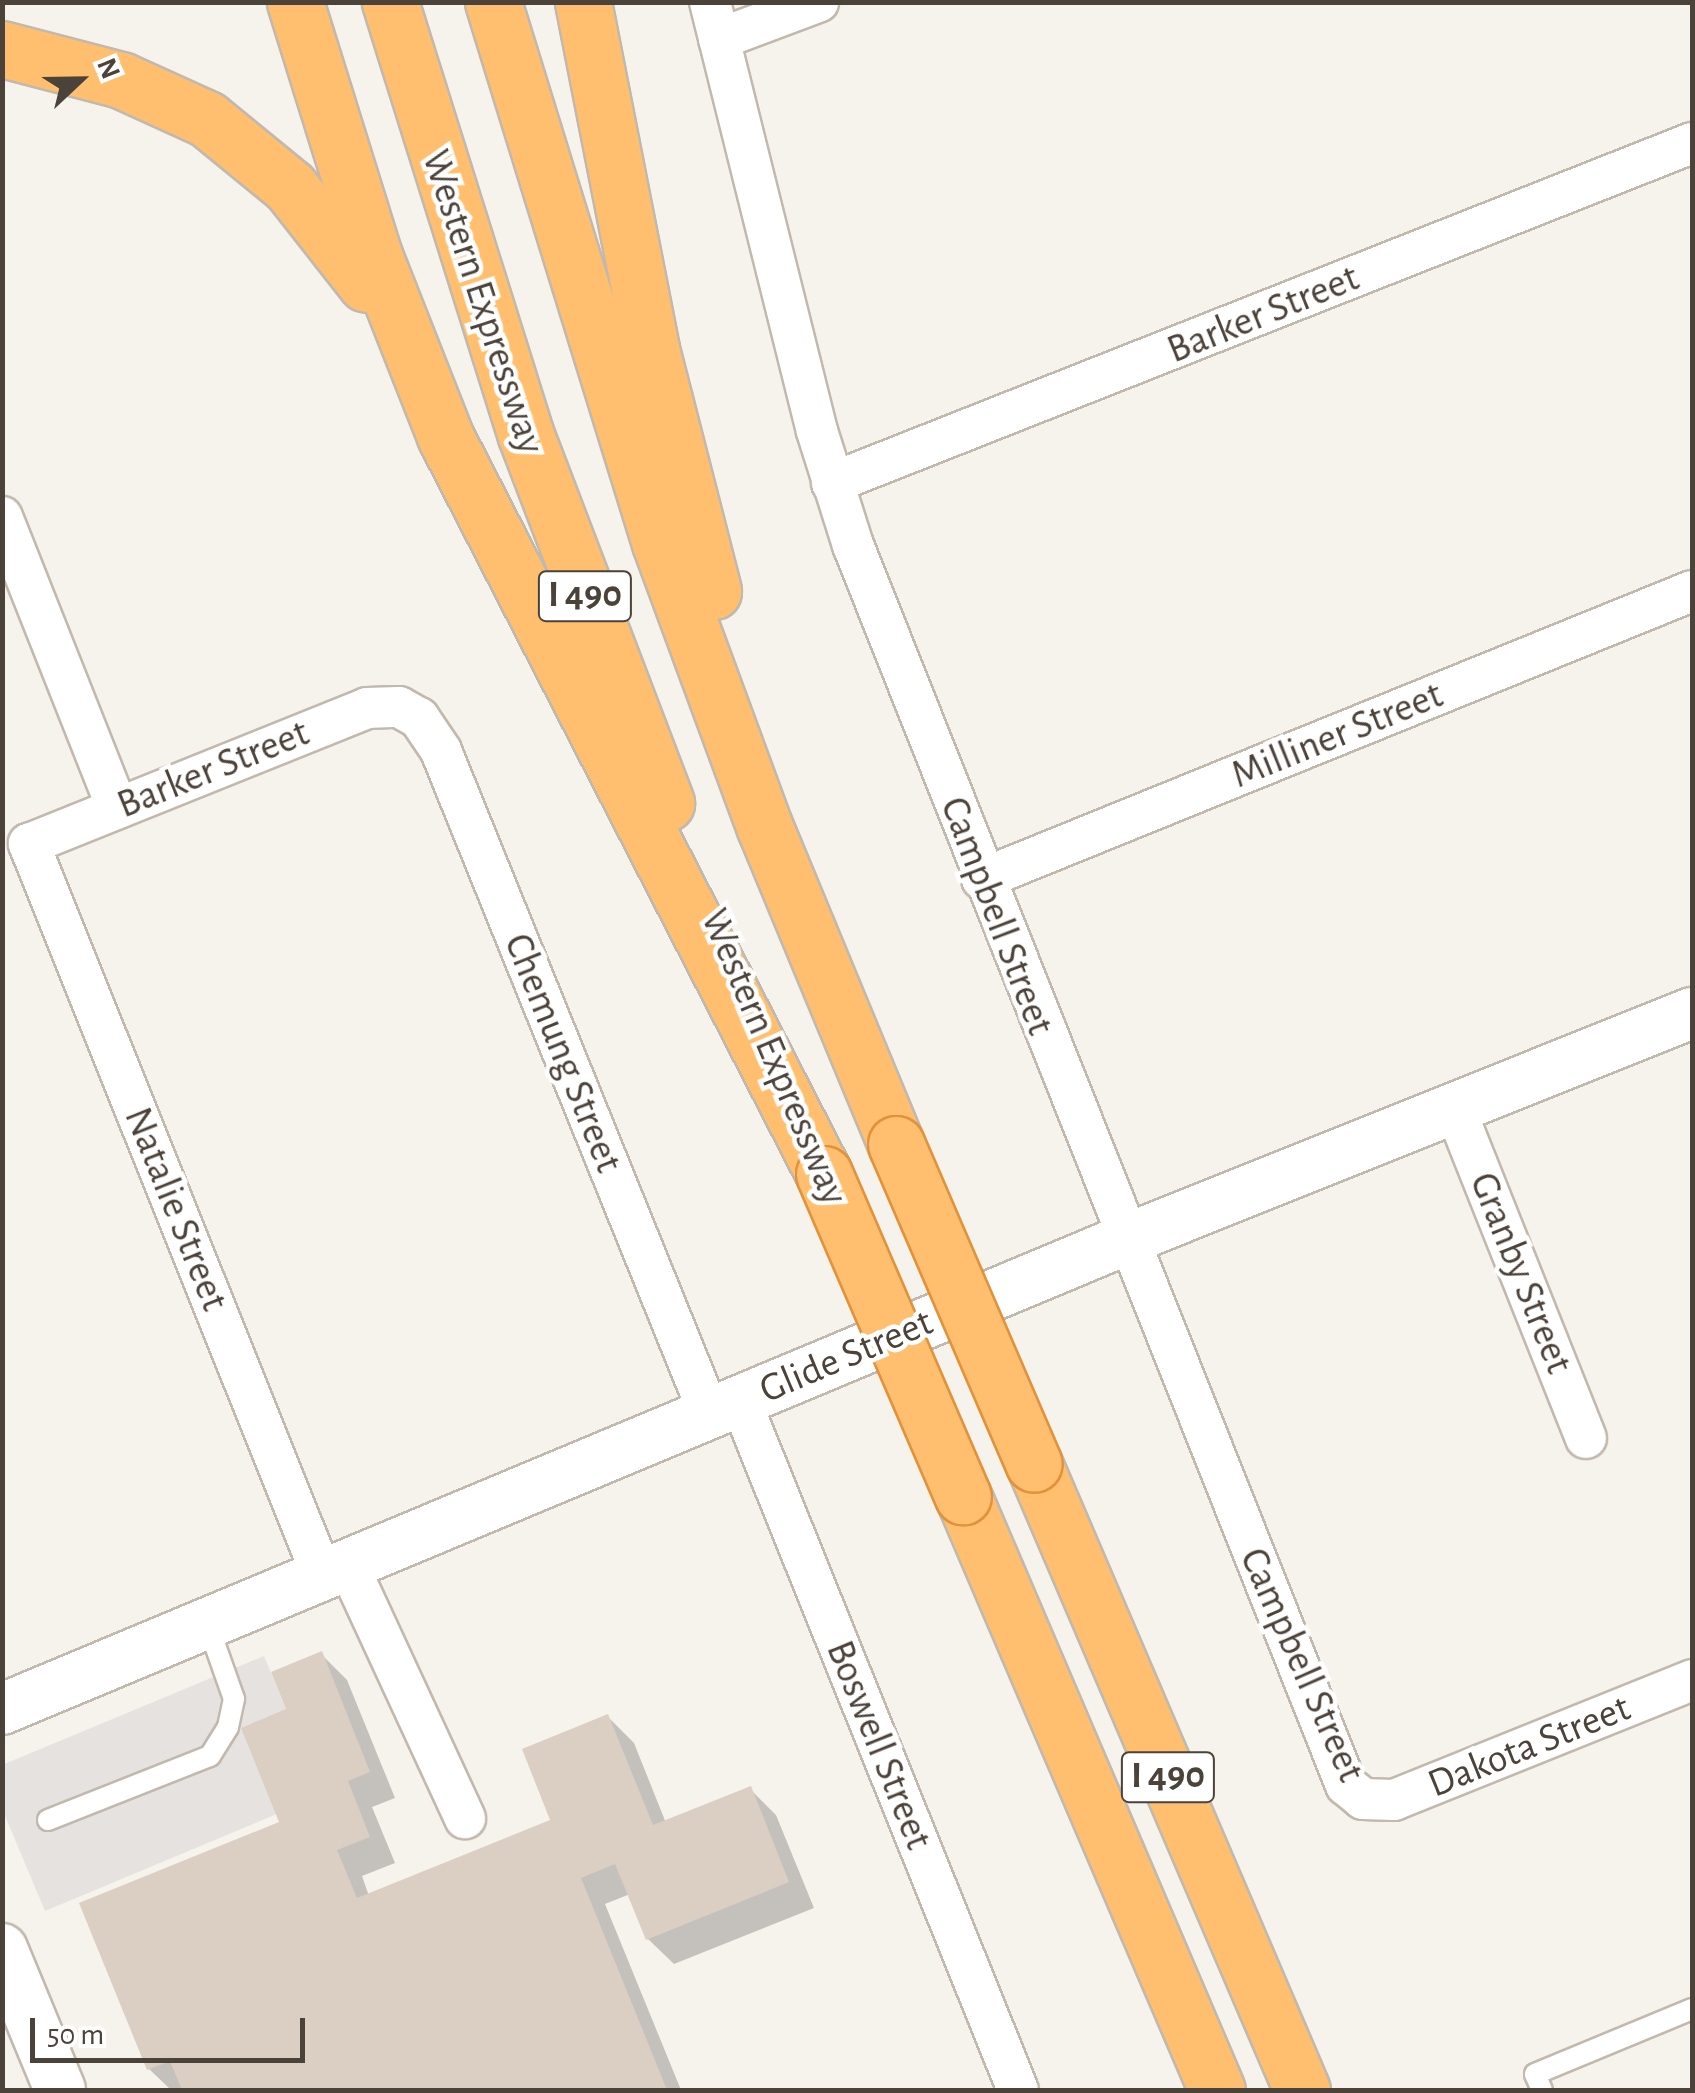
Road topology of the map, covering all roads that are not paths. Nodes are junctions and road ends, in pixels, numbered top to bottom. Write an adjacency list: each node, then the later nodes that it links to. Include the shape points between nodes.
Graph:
1 (295, 2): 9 (highway, via 345,172)
2 (390, 2): 20 (highway, Western Expressway / I 490, via 482,307 554,514 667,807)
3 (493, 2): 19 (highway, Western Expressway / I 490, via 660,543 765,828)
4 (582, 2): 19 (highway, via 694,529 764,759)
5 (818, 2): 6 (street)
6 (715, 20): 10 (street, Campbell Street)
7 (2, 49): 9 (highway, via 144,88 242,143 339,245)
8 (1692, 143): 10 (street, Barker Street)
9 (423, 387): 20 (highway, via 501,554)
10 (832, 483): 16 (street, Campbell Street)
11 (2, 517): 14 (street)
12 (1692, 592): 16 (street, Milliner Street)
13 (399, 707): 14 (street, Barker Street, via 354,712); 22 (street, Chemung Street, via 428,726 442,752)
14 (117, 808): 15 (street, Barker Street)
15 (30, 844): 24 (street, Natalie Street)
16 (982, 879): 21 (street, Campbell Street)
17 (1692, 1013): 18 (street, Glide Street)
18 (1455, 1110): 21 (street, Glide Street); 23 (street, Granby Street)
19 (896, 1144): 36 (highway, Western Expressway / I 490, bridge)
20 (824, 1174): 35 (highway, Western Expressway / I 490, bridge)
21 (1125, 1240): 22 (street, Glide Street); 28 (street, Campbell Street, via 1342,1775)
22 (725, 1407): 24 (street, Glide Street); 34 (street, Boswell Street)
23 (1586, 1438)
24 (335, 1570): 25 (street, Glide Street); 29 (street, Natalie Street)
25 (207, 1624): 27 (street, Glide Street); 30 (lane, via 234,1699 228,1727 210,1756)
26 (1692, 1680): 28 (street, Dakota Street, via 1404,1797)
27 (2, 1709)
28 (1362, 1799)
29 (465, 1818)
30 (48, 1820)
31 (2, 1949): 33 (street)
32 (1692, 2010): 37 (lane, via 1536,2074)
33 (60, 2090)
34 (1018, 2090)
35 (1217, 2090)
36 (1302, 2090)
37 (1542, 2090)

